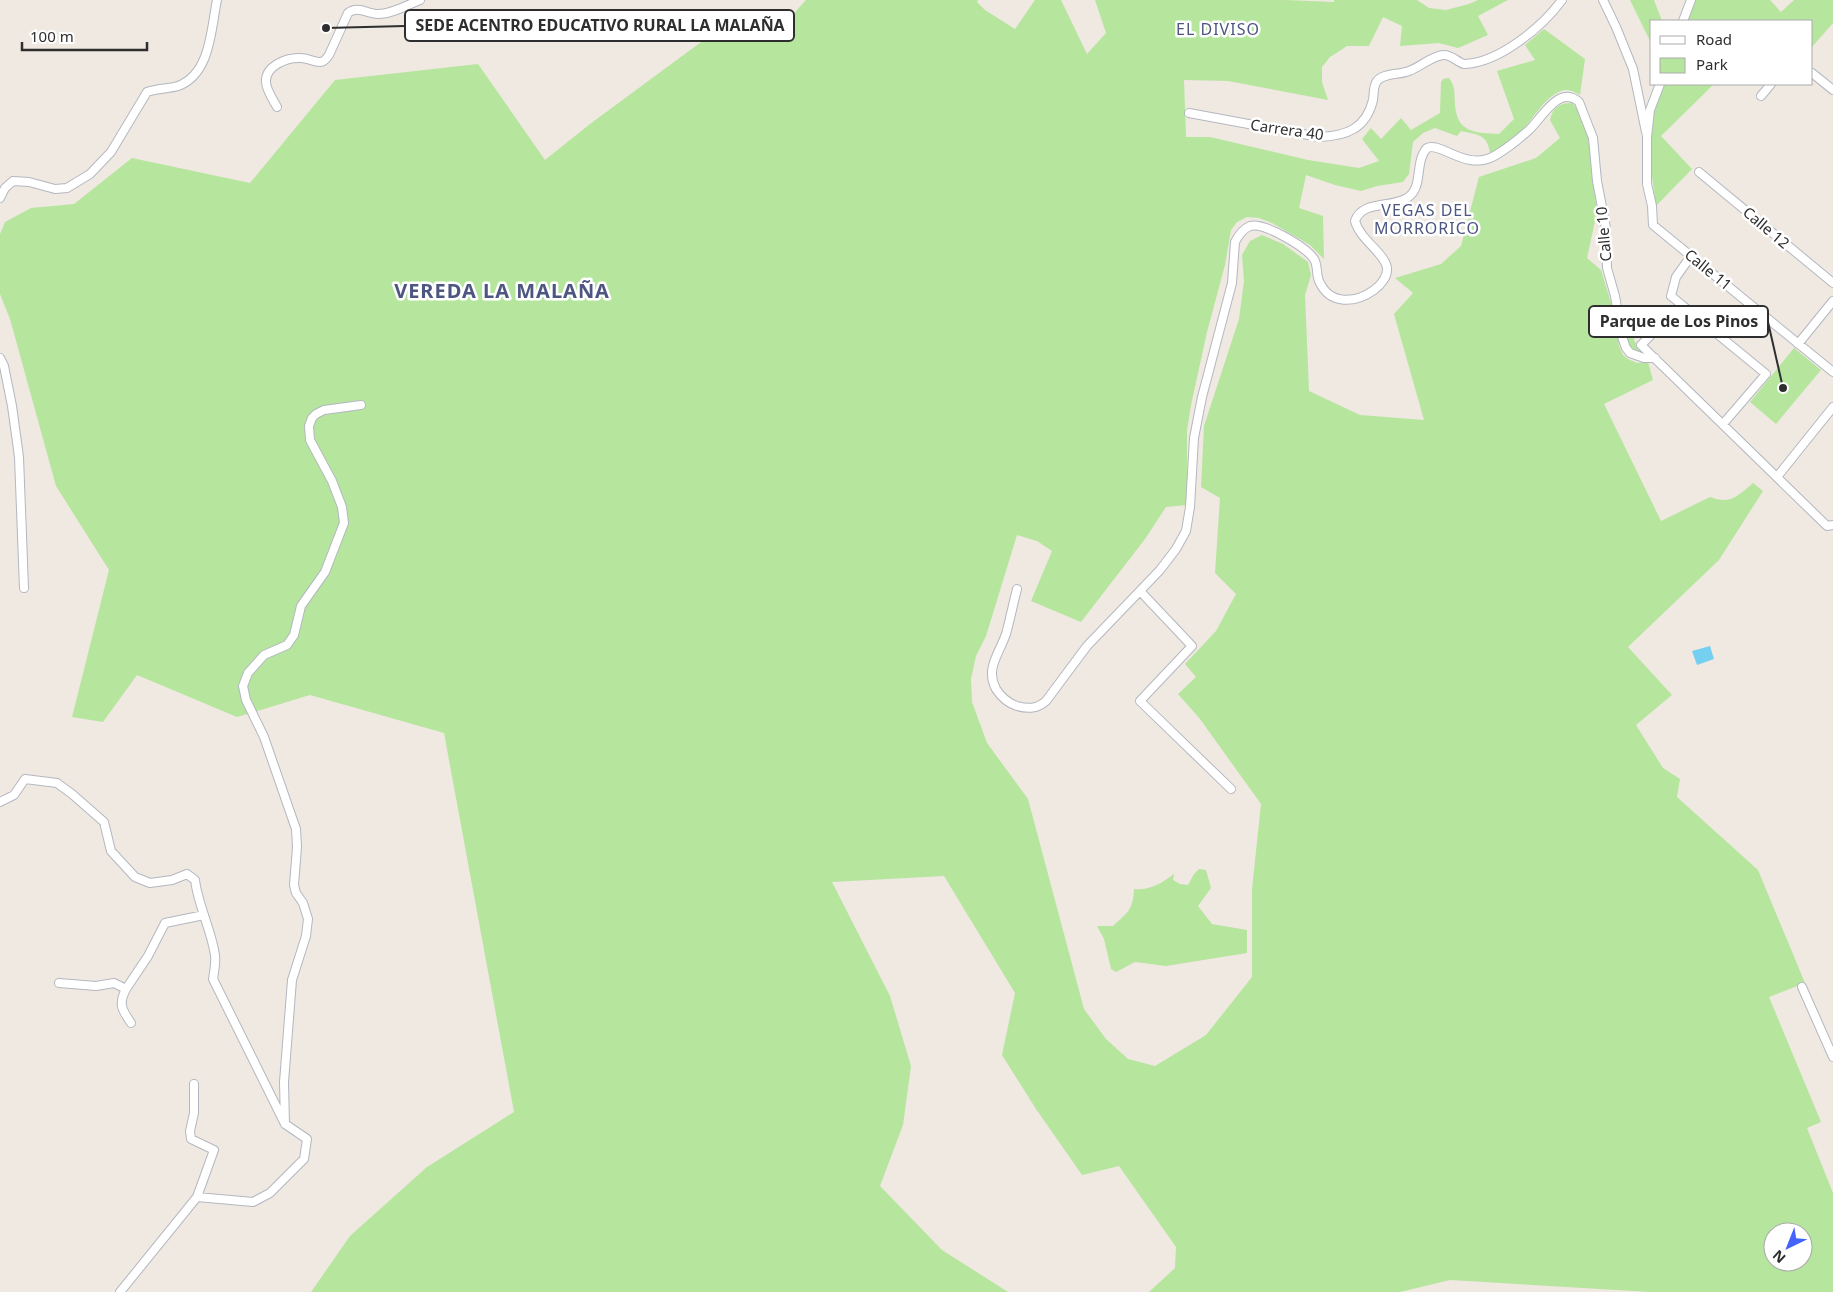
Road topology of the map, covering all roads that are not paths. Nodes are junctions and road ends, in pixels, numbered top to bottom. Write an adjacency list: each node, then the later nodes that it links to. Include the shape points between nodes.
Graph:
1 (217, 0): 16 (street, via 208,50 197,72 178,86 147,92 111,152 90,174 67,188 55,189 13,181)
2 (420, 0): 12 (street, via 377,14 352,10 325,60 285,60 273,67 266,83)
3 (1562, 0): 13 (street, Carrera 40, via 1532,33 1480,61 1464,64 1444,55 1407,72 1380,79 1375,84 1369,114 1353,130 1337,137 1319,137)
4 (1603, 0): 14 (street, via 1633,69)
5 (1692, 0): 6 (street)
6 (1684, 20)
7 (1813, 74): 10 (street)
8 (1660, 85): 14 (street, via 1650,110)
9 (1771, 85): 11 (street)
10 (1833, 90)
11 (1761, 96)
12 (277, 108)
13 (1189, 114)
14 (1647, 137): 17 (street, Calle 11, via 1647,184 1653,226)
15 (1699, 172): 18 (street, Calle 12)
16 (0, 198)
17 (1690, 256): 21 (street, Calle 11); 27 (street, via 1676,277 1671,296 1766,374)
18 (1833, 283)
19 (1833, 300): 21 (street)
20 (1661, 324): 23 (street, via 1641,345)
21 (1798, 344): 24 (street, Calle 11)
22 (0, 358): 30 (street, via 20,457)
23 (1655, 358): 27 (street); 32 (street, Calle 10, via 1636,356 1624,343 1606,268 1606,228 1593,138 1575,98 1568,96 1554,102 1530,130 1496,156 1467,160 1434,147 1427,148 1420,158 1411,196 1399,203 1365,209 1356,220 1358,229 1384,260 1388,270 1378,287 1365,296 1348,301 1326,291 1317,275 1317,265 1308,253 1268,229 1258,226 1245,229 1235,242 1232,283 1202,397 1194,438 1186,531 1176,549)
24 (1833, 372)
25 (361, 405): 42 (street, via 324,410 312,418 310,440 332,481 344,523 325,572 301,606 294,635 287,645 264,655 248,673 243,686 296,829 294,885 308,919 292,980 284,1082)
26 (1833, 407): 28 (street)
27 (1723, 424): 28 (street)
28 (1777, 477): 29 (street)
29 (1830, 525)
30 (24, 588)
31 (1017, 589): 32 (street, via 991,675 1005,700 1027,708 1039,707 1046,701 1087,646)
32 (1140, 591): 33 (street, via 1192,646 1140,701)
33 (1231, 789)
34 (0, 802): 35 (street, via 14,795 25,779 57,783 104,822 111,851 134,877 150,883 187,874 195,880)
35 (204, 915): 38 (street, via 165,923); 42 (street, via 215,957 213,979)
36 (59, 983): 38 (street, via 96,986 114,983)
37 (1802, 987): 40 (street)
38 (126, 989): 39 (street, via 121,999 123,1011)
39 (131, 1023)
40 (1833, 1057)
41 (194, 1084): 43 (street, via 191,1139 214,1150)
42 (285, 1124): 43 (street, via 307,1139 304,1159 270,1193 253,1202)
43 (197, 1197): 44 (street)
44 (120, 1292)

